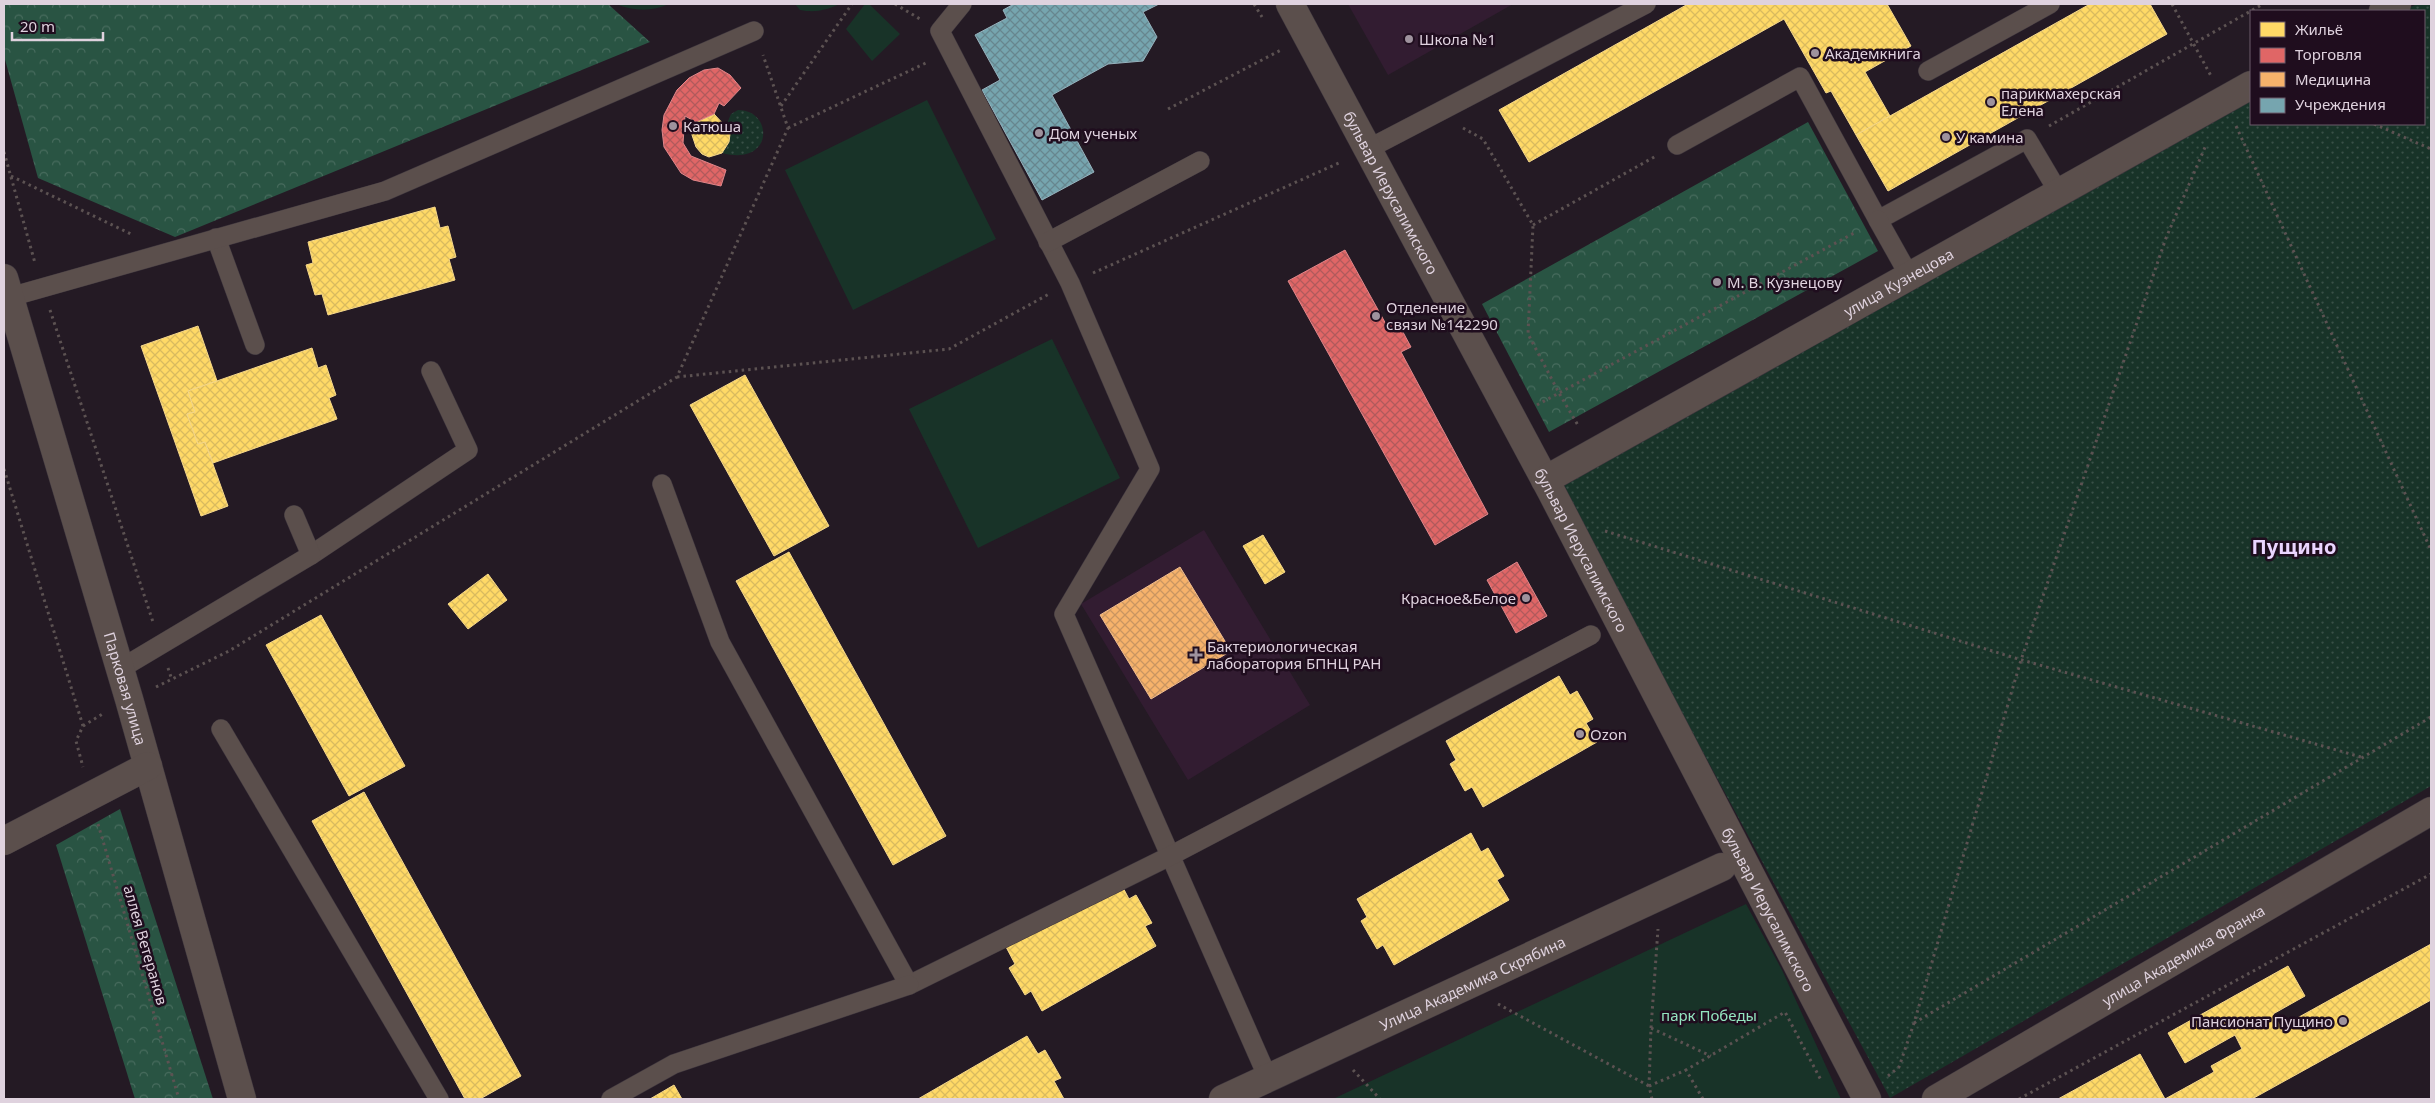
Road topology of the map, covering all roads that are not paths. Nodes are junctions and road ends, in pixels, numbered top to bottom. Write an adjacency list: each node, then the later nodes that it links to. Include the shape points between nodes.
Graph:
1 (962, 4): 16 (lane, via 940,31)
2 (1290, 4): 11 (street, бульвар Иерусалимского)
3 (2050, 4): 8 (lane)
4 (2397, 4): 6 (street)
5 (1638, 5): 11 (lane)
6 (2386, 10)
7 (754, 31): 15 (lane, via 385,191)
8 (1928, 72)
9 (2250, 87): 13 (street, улица Кузнецова)
10 (1677, 145): 14 (lane, via 1800,77)
11 (1368, 149): 21 (street, бульвар Иерусалимского)
12 (1200, 161): 16 (lane)
13 (2059, 193): 14 (lane, via 2027,139); 17 (street, улица Кузнецова)
14 (1878, 220): 17 (lane)
15 (216, 238): 18 (lane, via 42,287); 19 (lane)
16 (1048, 242): 31 (lane, via 1070,283 1150,469 1064,614)
17 (1910, 277): 21 (street, улица Кузнецова)
18 (7, 288): 26 (street, Парковая улица)
19 (255, 345)
20 (431, 371): 24 (lane, via 468,450)
21 (1545, 480): 35 (street, бульвар Иерусалимского)
22 (662, 484): 33 (lane, via 720,642)
23 (294, 515): 24 (lane)
24 (311, 555): 26 (lane)
25 (1591, 635): 31 (lane)
26 (120, 669): 28 (street, Парковая улица)
27 (221, 730): 37 (lane)
28 (148, 766): 30 (street); 36 (street, Парковая улица)
29 (2431, 811): 40 (street, улица Академика Франка)
30 (4, 841)
31 (1170, 856): 33 (lane); 34 (lane)
32 (1722, 868): 34 (street, Улица Академика Скрябина)
33 (909, 985): 38 (lane, via 674,1064)
34 (1268, 1078): 39 (street, Улица Академика Скрябина)
35 (1866, 1097)
36 (242, 1099)
37 (439, 1099)
38 (611, 1099)
39 (1223, 1099)
40 (1936, 1099)

